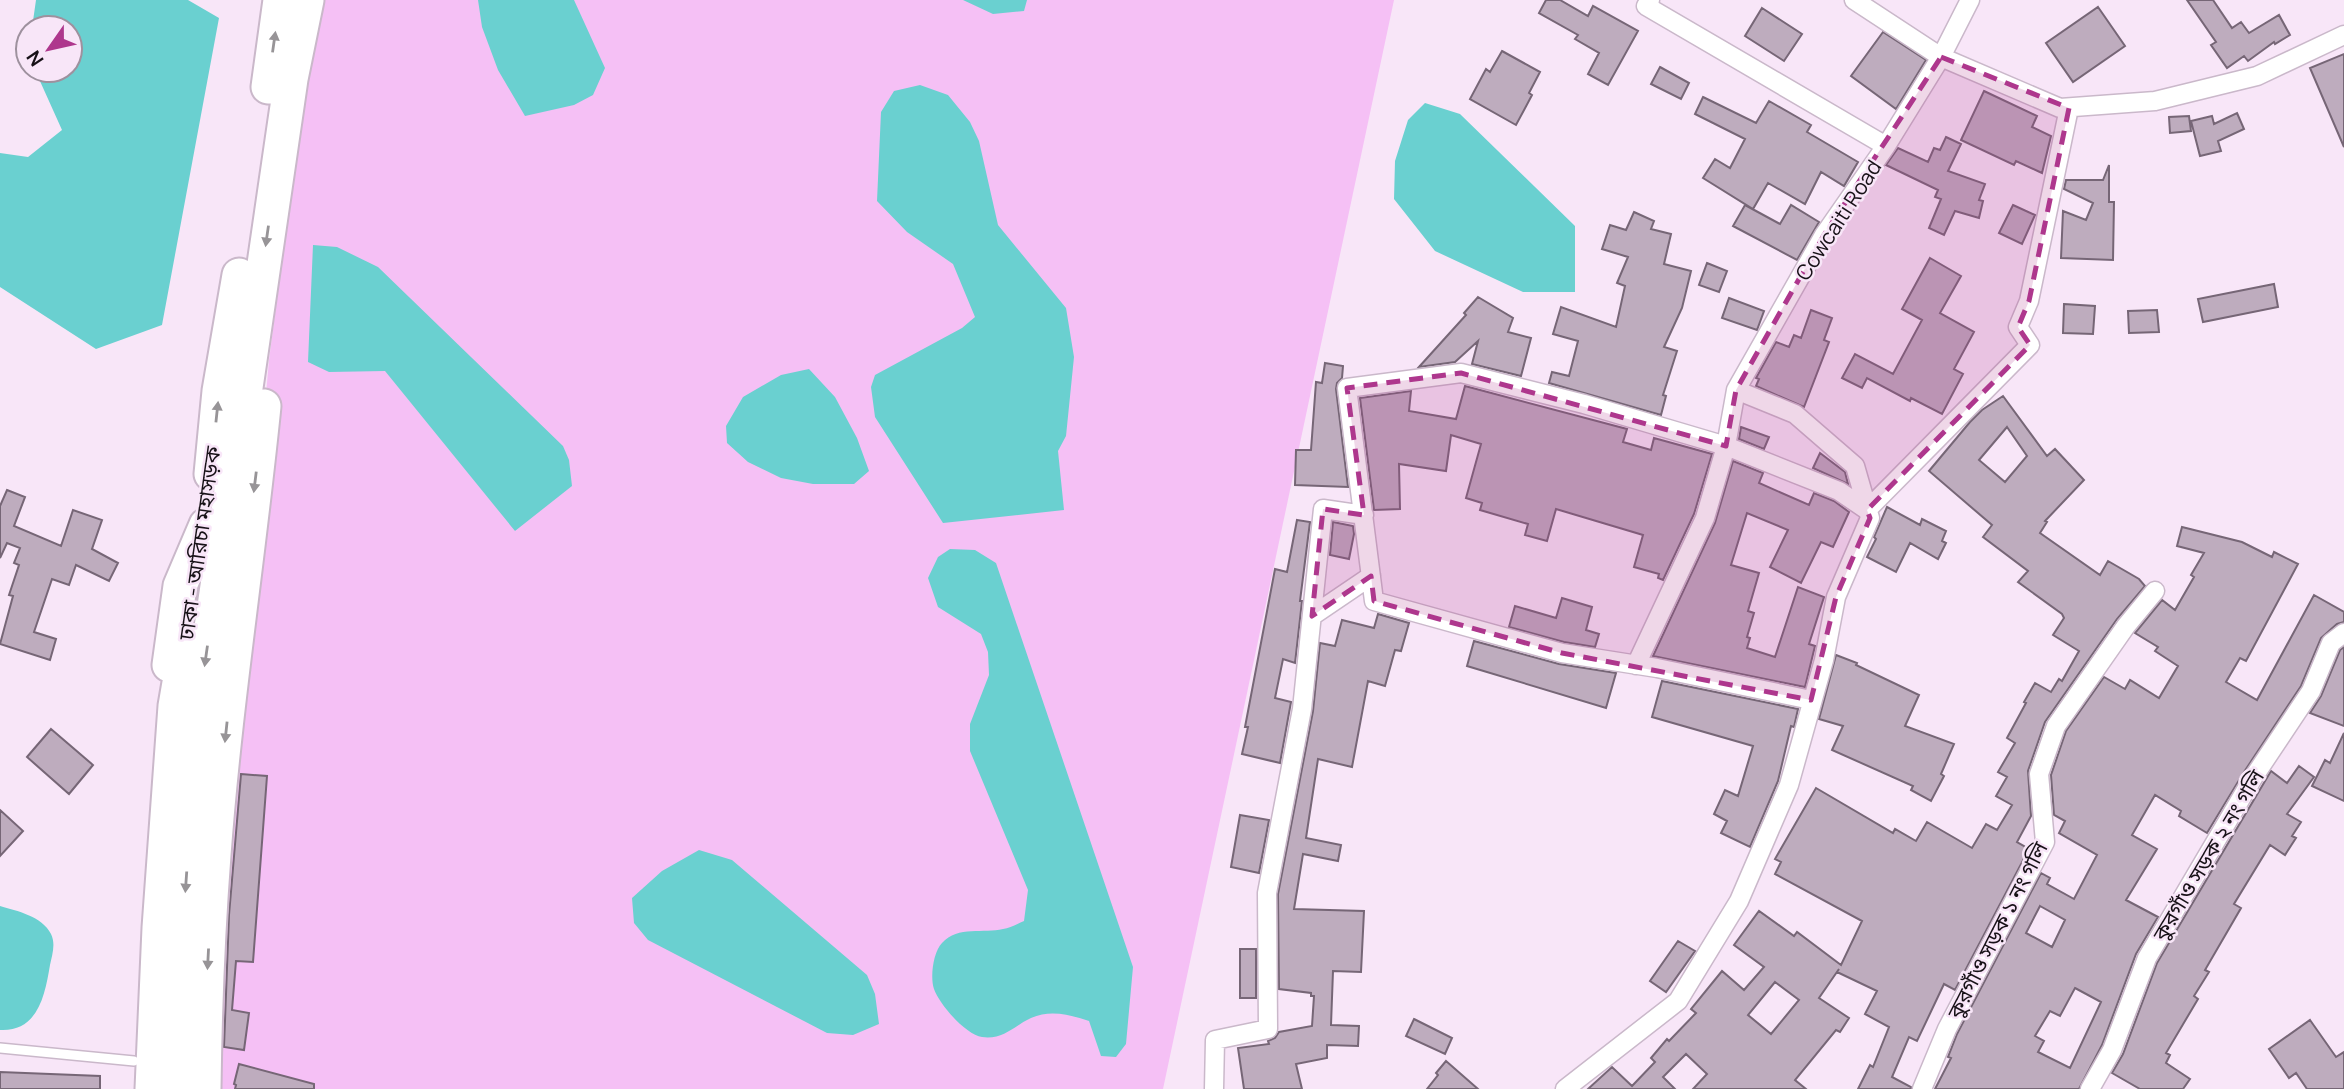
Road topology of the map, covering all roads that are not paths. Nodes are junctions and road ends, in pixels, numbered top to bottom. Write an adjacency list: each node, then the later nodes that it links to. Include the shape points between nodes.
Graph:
1 (280, 0): 15 (highway, ঢাকা - আরিচা মহাসড়ক, one-way to 1, via 219,391)
2 (307, 0): 10 (highway, one-way to 10)
3 (1650, 0): 9 (street, Cowcaiti Road, via 1646,6)
4 (1854, 0): 7 (street)
5 (1970, 0): 7 (street)
6 (2344, 36): 8 (street, via 2257,76 2154,101)
7 (1941, 57): 8 (street); 9 (street)
8 (2069, 108): 13 (street, via 2029,301 2018,327 2031,345)
9 (1886, 146): 11 (street, Cowcaiti Road, via 1824,235)
10 (259, 293): 25 (highway, one-way to 25, via 201,695 183,922); 26 (highway, one-way to 26, via 269,360 214,855)
11 (1736, 390): 12 (street, Cowcaiti Road); 13 (street, via 1795,414 1855,466)
12 (1726, 446): 13 (street, via 1839,491); 14 (street, via 1461,373 1347,388); 20 (street, Cowcaiti Road, via 1705,518)
13 (1867, 510): 21 (street, via 1870,518 1836,597)
14 (1364, 515): 16 (street); 18 (street, via 1323,509)
15 (206, 525): 23 (highway, via 180,586 166,683 144,877); 24 (highway, ঢাকা - আরিচা মহাসড়ক, via 175,706)
16 (1371, 576): 18 (street); 20 (street, via 1374,601 1562,653)
17 (2155, 591): 29 (street, কুরগাঁও সড়ক ১ নং গলি, via 2056,726 2039,774 2045,842 1947,1029)
18 (1312, 616): 27 (street, via 1302,709 1267,892 1268,1029 1215,1040)
19 (2344, 632): 30 (street, কুরগাঁও সড়ক ২ নং গলি, via 2331,643 2311,691 2253,778 2147,958 2112,1050)
20 (1636, 665): 21 (street)
21 (1811, 700): 28 (street, via 1789,785 1739,901 1678,1001)
22 (0, 1048): 23 (lane)
23 (134, 1075)
24 (152, 1089)
25 (178, 1089)
26 (204, 1089)
27 (1214, 1089)
28 (1564, 1089)
29 (1922, 1089)
30 (2090, 1089)

